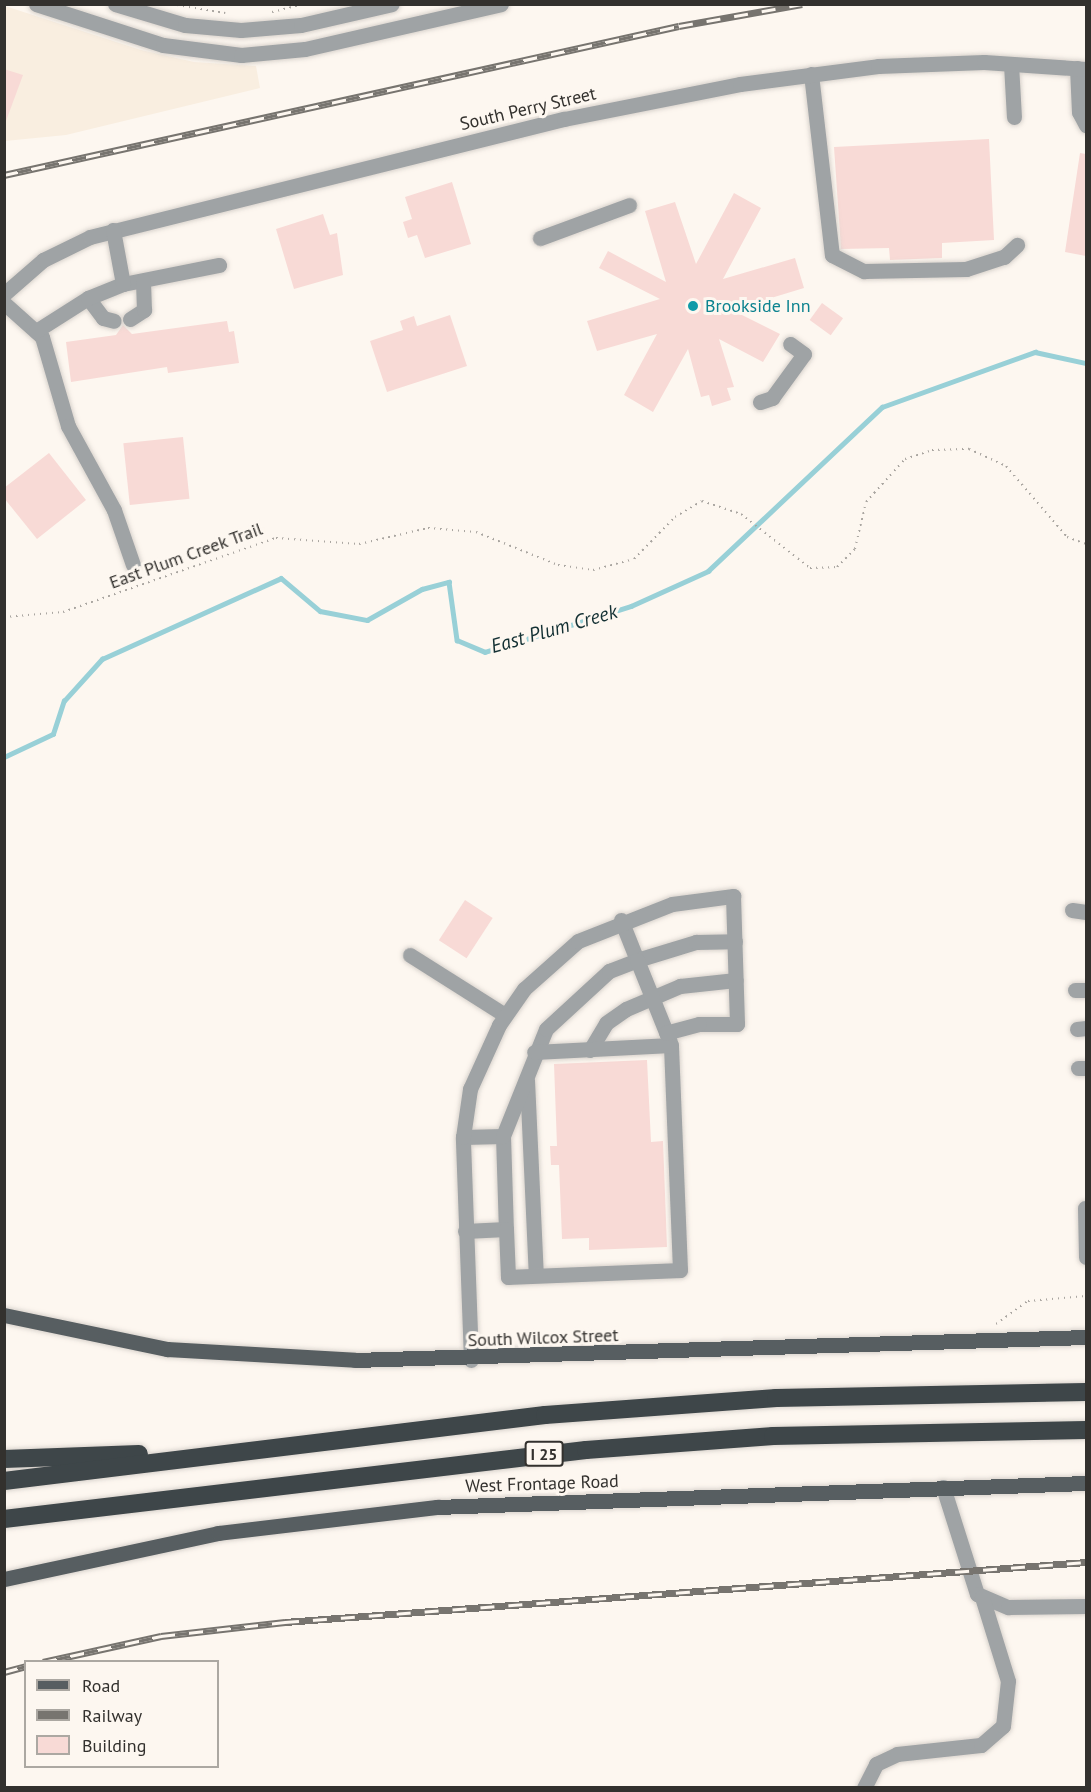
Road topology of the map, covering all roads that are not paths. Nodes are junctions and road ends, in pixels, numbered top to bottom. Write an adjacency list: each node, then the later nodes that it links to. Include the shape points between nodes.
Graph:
1 (36, 4): 5 (street, via 163,45 241,55 305,49)
2 (115, 4): 3 (street, via 184,25 241,30 301,25)
3 (392, 4)
4 (501, 4): 5 (street)
5 (470, 8)
6 (1011, 64): 7 (street, South Perry Street); 8 (street, South Perry Street, via 915,63); 9 (street)
7 (1082, 69): 10 (street, via 1079,112)
8 (811, 74): 12 (street, South Perry Street, via 713,89 531,126); 14 (street, via 832,255 864,271 966,268 1004,257)
9 (1014, 117)
10 (1086, 124)
11 (629, 205): 13 (street)
12 (113, 230): 17 (street); 18 (street, South Perry Street, via 43,260)
13 (540, 238)
14 (1017, 245)
15 (219, 265): 16 (street)
16 (143, 281): 17 (street); 21 (street, via 144,310)
17 (123, 284): 19 (street)
18 (4, 294)
19 (88, 298): 22 (street, via 103,318); 23 (street)
20 (4, 303): 23 (street)
21 (130, 319)
22 (114, 321)
23 (36, 331): 26 (street, via 48,352 68,426 114,510)
24 (790, 344): 25 (street, via 804,354 772,398)
25 (760, 402)
26 (134, 565)
27 (621, 920): 28 (street, via 672,904 733,896); 30 (street); 33 (street, via 563,951)
28 (735, 941): 30 (street, via 696,942); 31 (street)
29 (410, 955): 33 (street)
30 (637, 960): 32 (street); 36 (street, via 609,971 576,997 546,1029)
31 (736, 980): 32 (street, via 680,986); 34 (street, via 737,1024 699,1024)
32 (652, 997): 34 (street); 35 (street, via 606,1023)
33 (505, 1015): 39 (street, via 478,1066)
34 (669, 1039): 35 (street); 44 (street, via 680,1270)
35 (590, 1050): 36 (street)
36 (534, 1052): 37 (street)
37 (526, 1074): 38 (street); 44 (street)
38 (503, 1136): 39 (street); 41 (street)
39 (463, 1137): 42 (street)
40 (1085, 1208): 43 (street)
41 (506, 1229): 42 (street); 44 (street, via 508,1277)
42 (465, 1231): 47 (street)
43 (1086, 1257)
44 (536, 1275)
45 (4, 1315): 47 (main road, South Wilcox Street, via 194,1352)
46 (1086, 1337): 47 (main road, South Wilcox Street)
47 (471, 1360)
48 (1086, 1392): 50 (highway, I 25, via 694,1403)
49 (1086, 1430): 52 (highway, I 25, via 773,1436)
50 (291, 1446): 51 (highway); 53 (highway, I 25)
51 (4, 1459)
52 (373, 1472): 56 (highway, I 25); 57 (highway)
53 (4, 1481)
54 (1086, 1484): 55 (main road, West Frontage Road)
55 (943, 1487): 58 (main road, West Frontage Road, via 486,1504 345,1516 173,1541); 59 (street, via 970,1580)
56 (4, 1519)
57 (4, 1529)
58 (4, 1579)
59 (982, 1598): 60 (street, via 1008,1607); 61 (street, via 1008,1681 1003,1726 981,1744 897,1754 876,1764)
60 (1086, 1606)
61 (864, 1788)

